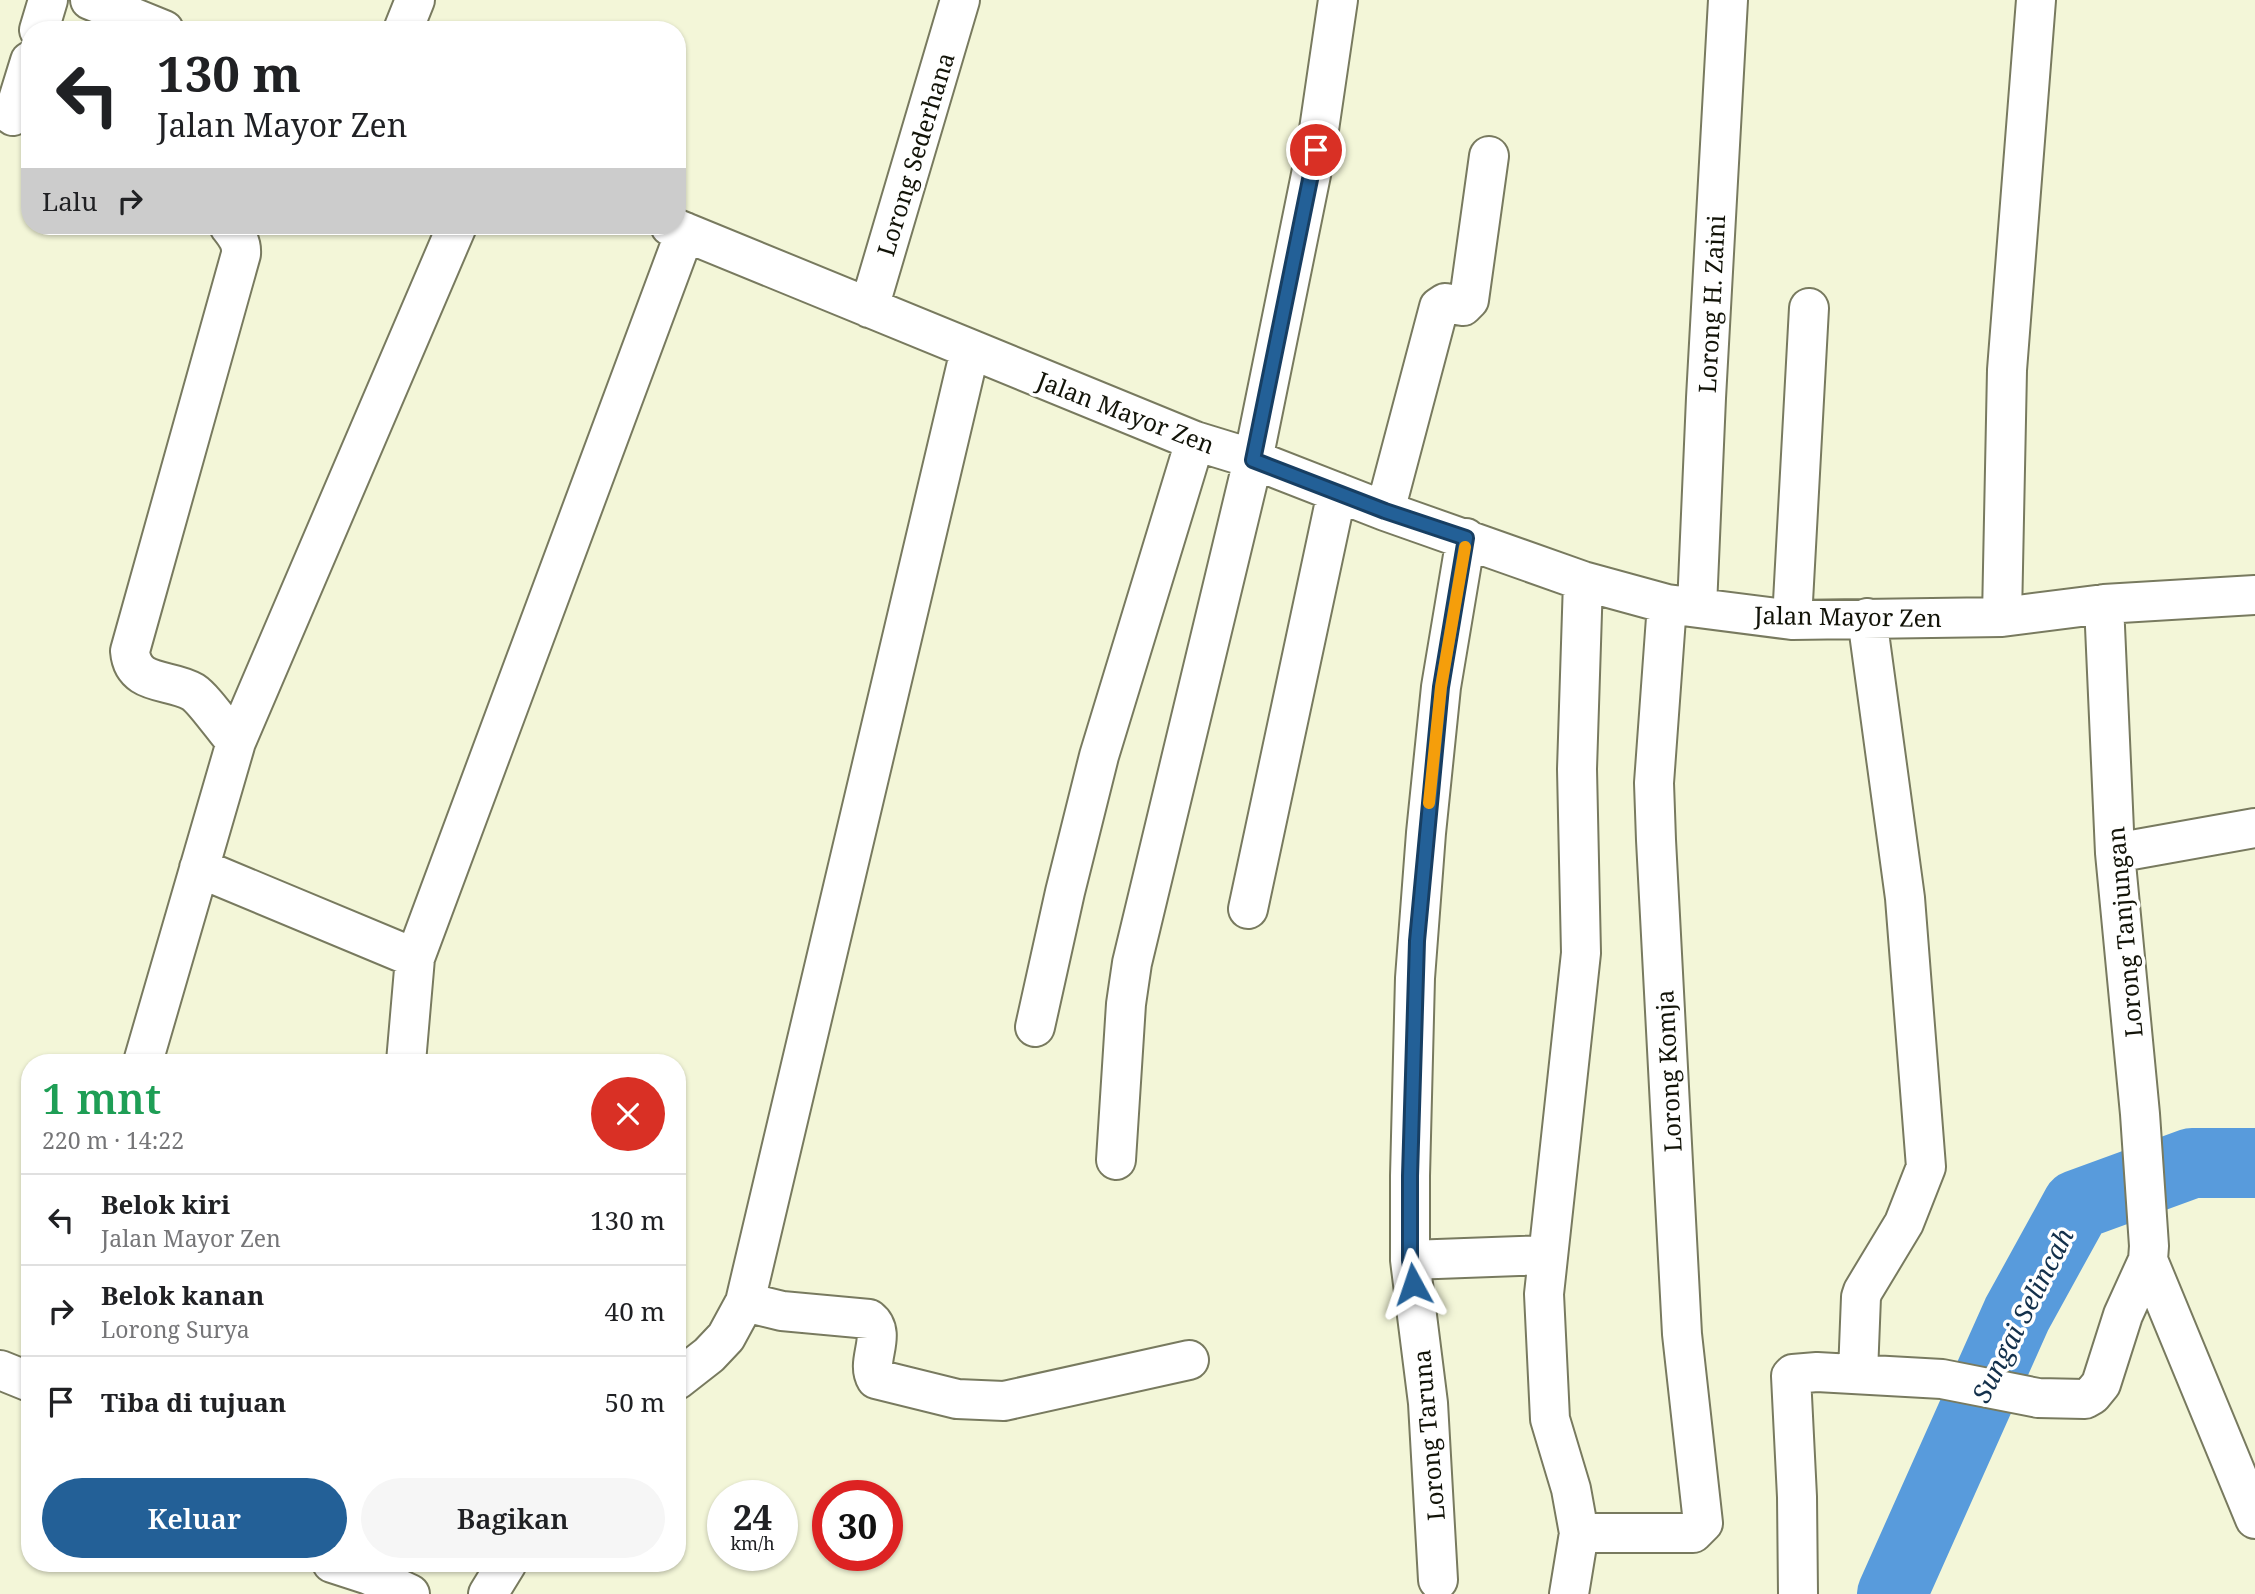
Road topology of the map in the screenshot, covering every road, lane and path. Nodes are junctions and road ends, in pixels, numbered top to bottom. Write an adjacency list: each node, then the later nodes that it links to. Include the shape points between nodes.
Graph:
1 (48, 0): 8 (street)
2 (90, 0): 9 (street)
3 (415, 0): 10 (street)
4 (960, 0): 18 (street, Lorong Sederhana)
5 (1338, 0): 22 (street, via 1316,150)
6 (1728, 0): 29 (street, Lorong H. Zaini, via 1706,398)
7 (2036, 0): 30 (street, via 2007,370)
8 (42, 21)
9 (142, 21)
10 (407, 21)
11 (21, 90): 12 (street)
12 (13, 116)
13 (1489, 156): 24 (street, via 1469,300 1463,306 1445,303 1439,307)
14 (686, 233): 18 (street, Jalan Mayor Zen)
15 (236, 235): 33 (street, via 241,254 130,651 142,675 192,692)
16 (453, 235): 33 (street)
17 (675, 235): 38 (street)
18 (869, 308): 20 (street, Jalan Mayor Zen)
19 (1809, 308): 32 (street)
20 (970, 350): 21 (street, Jalan Mayor Zen); 46 (street)
21 (1195, 441): 22 (street, Jalan Mayor Zen); 39 (street, via 1099,756)
22 (1253, 460): 23 (street, Jalan Mayor Zen); 42 (street, via 1132,963)
23 (1337, 492): 24 (street, Jalan Mayor Zen); 37 (street)
24 (1385, 511): 25 (street, Jalan Mayor Zen)
25 (1466, 538): 26 (street, Jalan Mayor Zen); 45 (street, Lorong Taruna, via 1441,687 1417,941)
26 (1583, 581): 29 (street, Jalan Mayor Zen); 44 (street, via 1577,769 1581,953)
27 (2255, 595): 28 (street, Jalan Mayor Zen)
28 (2104, 604): 30 (street, Jalan Mayor Zen); 35 (street, Lorong Tanjungan)
29 (1682, 606): 32 (street, Jalan Mayor Zen); 53 (street, Lorong Komja, via 1654,783 1655,829 1682,1334 1703,1523 1693,1534)
30 (2002, 617): 31 (street, Jalan Mayor Zen)
31 (1867, 618): 32 (street, Jalan Mayor Zen); 50 (street, via 1905,898 1926,1167 1904,1223 1861,1297)
32 (1793, 620)
33 (236, 741): 36 (street)
34 (2255, 828): 35 (street)
35 (2115, 853): 43 (street, Lorong Tanjungan)
36 (199, 868): 38 (street); 40 (street)
37 (1248, 909)
38 (415, 958): 41 (street)
39 (1035, 1027)
40 (145, 1054)
41 (407, 1054)
42 (1116, 1160)
43 (2149, 1253): 50 (street, via 2101,1384 2085,1399 2038,1398 1942,1379); 52 (street)
44 (1547, 1255): 45 (street); 53 (street, via 1544,1294 1550,1419 1572,1489)
45 (1410, 1260): 56 (street, Lorong Taruna, via 1428,1403)
46 (745, 1302): 47 (street, via 782,1311 869,1319 877,1334 872,1372 876,1378 957,1399 1004,1401); 49 (street, via 726,1337)
47 (1189, 1360)
48 (0, 1370): 51 (street)
49 (686, 1373)
50 (1858, 1373): 60 (street, via 1791,1376)
51 (21, 1378)
52 (2255, 1518)
53 (1579, 1533): 59 (street)
54 (375, 1572): 57 (street)
55 (502, 1572): 58 (street)
56 (1438, 1580)
57 (410, 1594)
58 (488, 1594)
59 (1569, 1594)
60 (1798, 1594)

